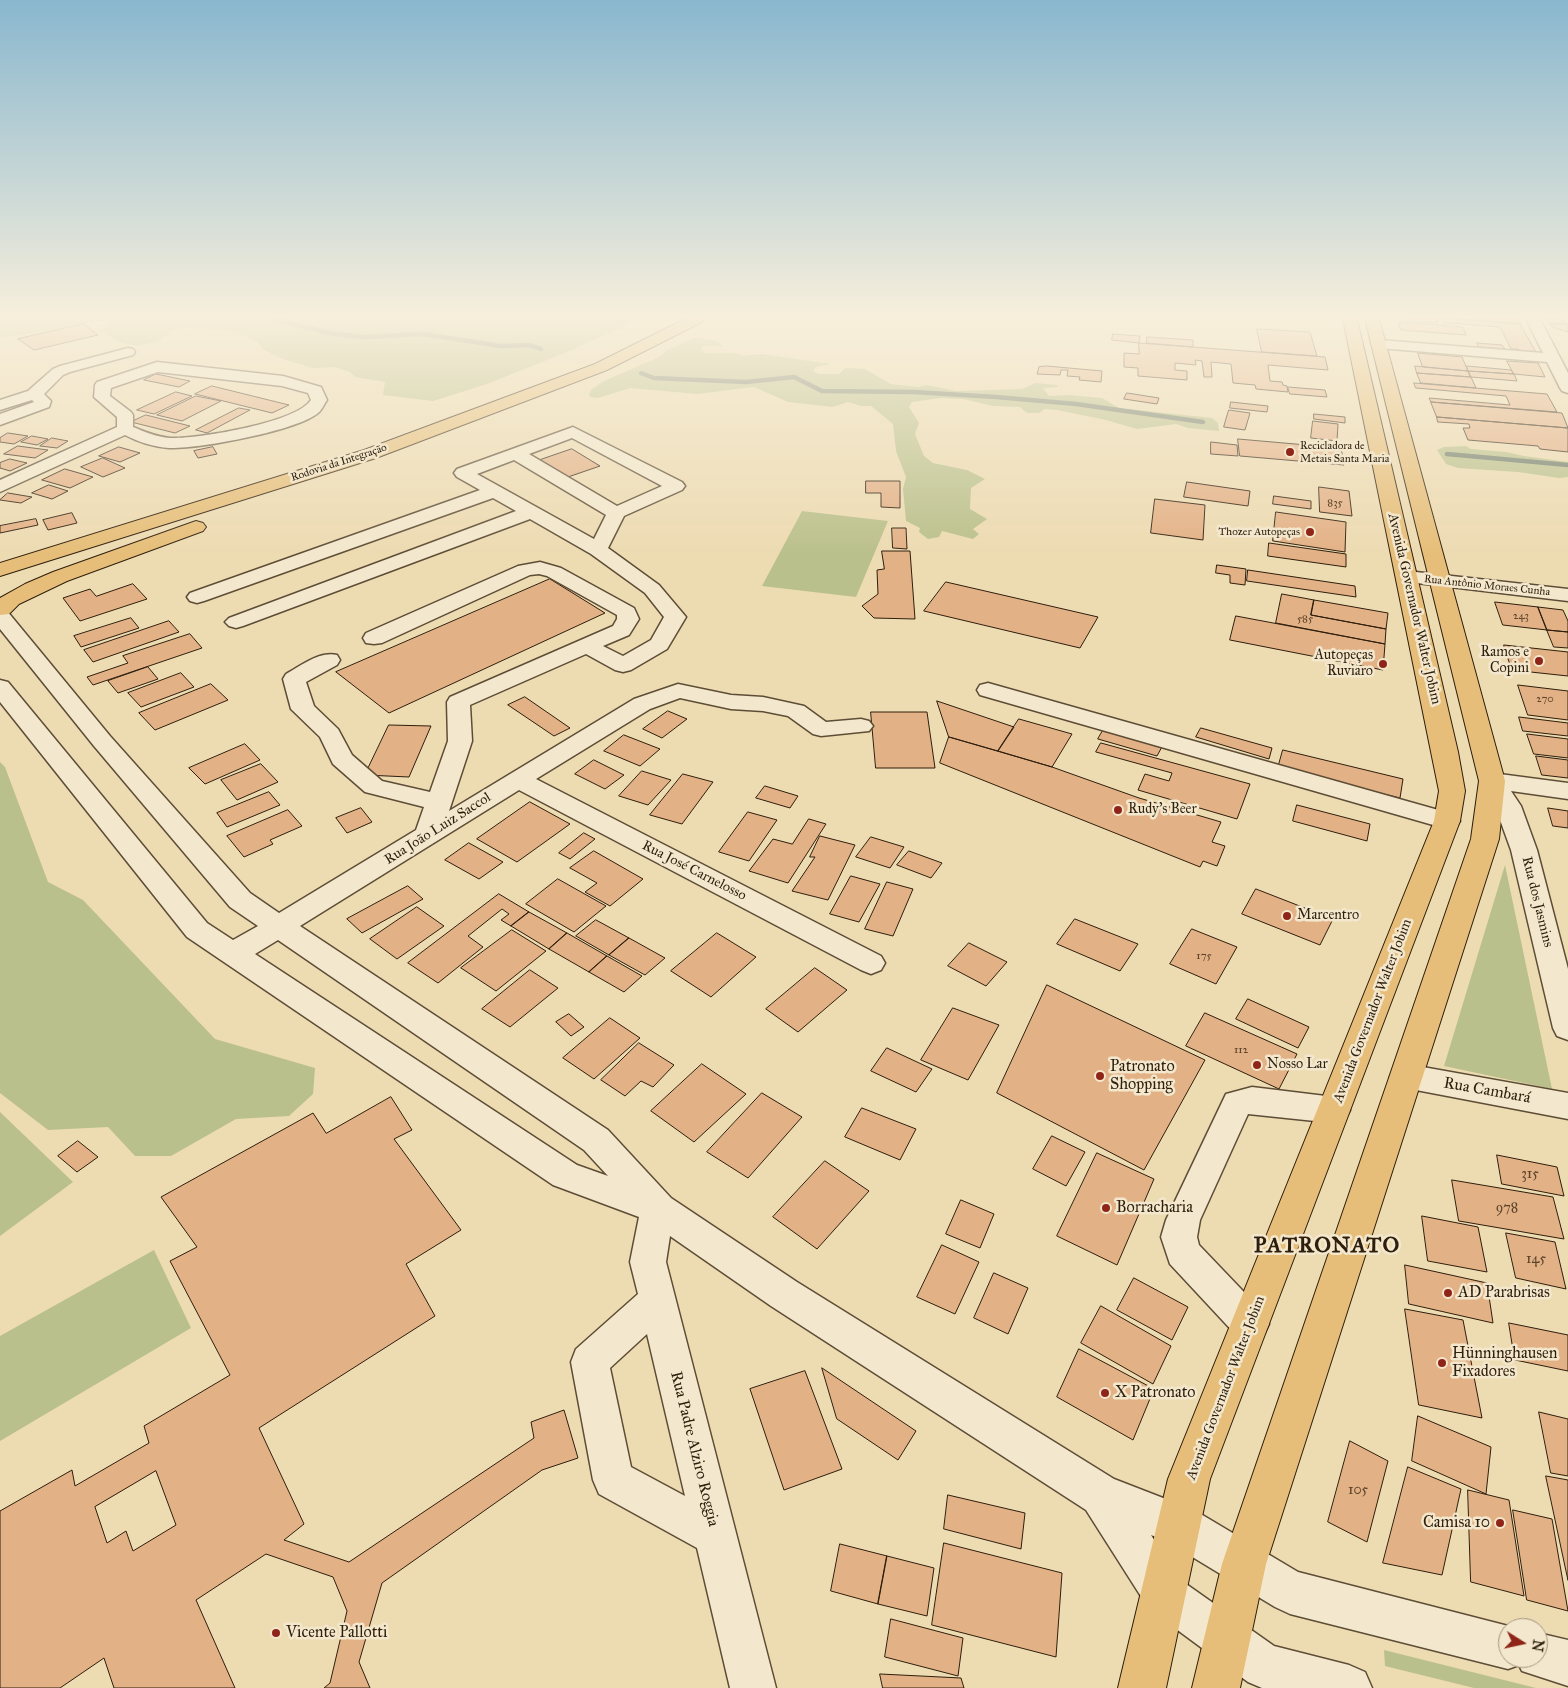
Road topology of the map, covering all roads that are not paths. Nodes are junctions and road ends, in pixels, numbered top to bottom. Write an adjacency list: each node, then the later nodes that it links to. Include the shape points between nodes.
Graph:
1 (22, 398): 10 (street)
2 (39, 398): 11 (street, via 43,404)
3 (103, 398): 12 (street, via 125,415)
4 (318, 398): 12 (street, via 314,409 289,421 191,442 148,440)
5 (481, 398): 21 (main road, Rodovia da Integração, via 396,432)
6 (519, 398): 21 (main road, Rodovia da Integração, via 370,454)
7 (546, 398): 25 (main road, via 412,452 76,569 27,590)
8 (1367, 398): 20 (main road, Avenida Governador Walter Jobim)
9 (1393, 398): 19 (main road)
10 (0, 405)
11 (0, 420)
12 (124, 429): 14 (street)
13 (516, 454): 15 (street, via 463,473); 17 (street); 17 (street, via 573,432 676,486)
14 (0, 487)
15 (494, 491): 16 (street); 24 (street)
16 (531, 512): 18 (street); 27 (street)
17 (616, 513): 18 (street)
18 (598, 550): 29 (street, via 652,589 675,617 659,644 623,665)
19 (1433, 552): 20 (main road); 22 (main road)
20 (1404, 563): 22 (street, Rua Antônio Moraes Cunha); 38 (main road, Avenida Governador Walter Jobim, via 1452,791)
21 (0, 565)
22 (1440, 581): 23 (street, Rua Antônio Moraes Cunha); 35 (main road)
23 (1568, 595)
24 (196, 597)
25 (0, 608): 26 (street)
26 (0, 615): 40 (street, via 102,741 240,900)
27 (236, 622)
28 (374, 638): 29 (street, via 525,570 540,568 554,572 626,612 628,619 621,630)
29 (586, 645): 37 (street, via 458,702 460,741)
30 (329, 660): 37 (street, via 294,679 303,709 330,734 342,759 374,787)
31 (0, 687): 41 (street, via 197,930)
32 (988, 690): 38 (street)
33 (862, 726): 34 (street, Rua João Luiz Saccol, via 821,728 796,711 678,691 642,704)
34 (518, 780): 39 (street, Rua João Luiz Saccol); 42 (street, Rua José Carnelosso)
35 (1492, 781): 36 (street); 43 (street, Rua dos Jasmins, via 1517,826); 44 (main road, via 1485,839)
36 (1568, 791)
37 (438, 802): 39 (street)
38 (1447, 822): 46 (main road, Avenida Governador Walter Jobim)
39 (427, 836): 40 (street, Rua João Luiz Saccol)
40 (278, 926): 41 (street, Rua João Luiz Saccol); 47 (street, via 596,1140)
41 (233, 954): 47 (street, via 565,1176)
42 (871, 963)
43 (1568, 1028)
44 (1406, 1077): 45 (street, Rua Cambará); 53 (main road)
45 (1568, 1106)
46 (1334, 1110): 49 (main road, Avenida Governador Walter Jobim); 49 (street, via 1267,1101 1237,1103 1183,1220 1179,1237 1183,1253)
47 (659, 1209): 48 (street, Rua Padre Alziro Roggia, via 648,1262); 50 (street, via 784,1294)
48 (658, 1299): 52 (street, Rua Padre Alziro Roggia); 52 (street, via 590,1362 613,1480)
49 (1250, 1324): 51 (main road, Avenida Governador Walter Jobim, via 1189,1479)
50 (1101, 1495): 51 (street); 54 (street)
51 (1180, 1525): 53 (street); 54 (main road, Avenida Governador Walter Jobim)
52 (716, 1535): 59 (street, Rua Padre Alziro Roggia)
53 (1244, 1564): 55 (main road); 56 (street, via 1290,1592)
54 (1164, 1594): 55 (street); 60 (main road, Avenida Governador Walter Jobim)
55 (1227, 1639): 61 (main road); 62 (street, via 1264,1666)
56 (1498, 1644)
57 (1548, 1658): 58 (street)
58 (1568, 1663)
59 (753, 1688)
60 (1142, 1688)
61 (1216, 1688)
62 (1349, 1688)

